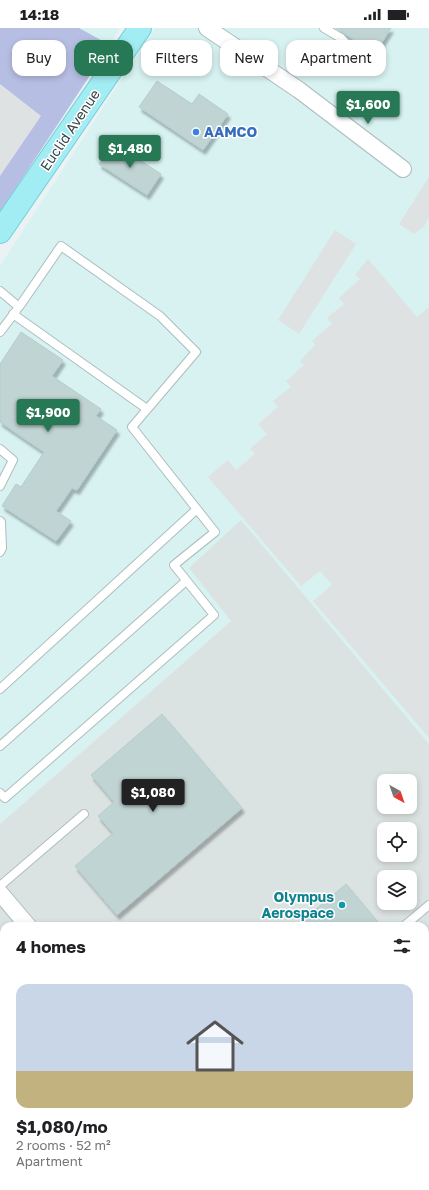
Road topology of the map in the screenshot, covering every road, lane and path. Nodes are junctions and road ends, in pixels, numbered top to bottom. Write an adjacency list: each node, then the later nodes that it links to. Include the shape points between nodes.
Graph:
1 (140, 28): 6 (main road, Euclid Avenue)
2 (207, 28): 5 (street, via 298,90)
3 (324, 28): 4 (lane)
4 (343, 40)
5 (403, 168)
6 (0, 232)
7 (0, 291): 8 (lane)
8 (19, 307): 9 (lane); 11 (lane, via 61,246 160,316 196,352)
9 (13, 314): 10 (lane); 11 (lane)
10 (0, 332)
11 (147, 409): 14 (lane, via 132,427)
12 (0, 450): 13 (lane, via 13,460)
13 (0, 486)
14 (197, 509): 17 (lane, via 215,532 174,565); 18 (lane)
15 (0, 520): 16 (lane)
16 (0, 552)
17 (186, 581): 19 (lane); 20 (lane, via 214,615 5,798)
18 (0, 688)
19 (0, 746)
20 (0, 793)
21 (84, 814): 22 (lane)
22 (0, 886)
23 (0, 893): 25 (street)
24 (429, 904): 26 (lane)
25 (25, 922)
26 (409, 922)

